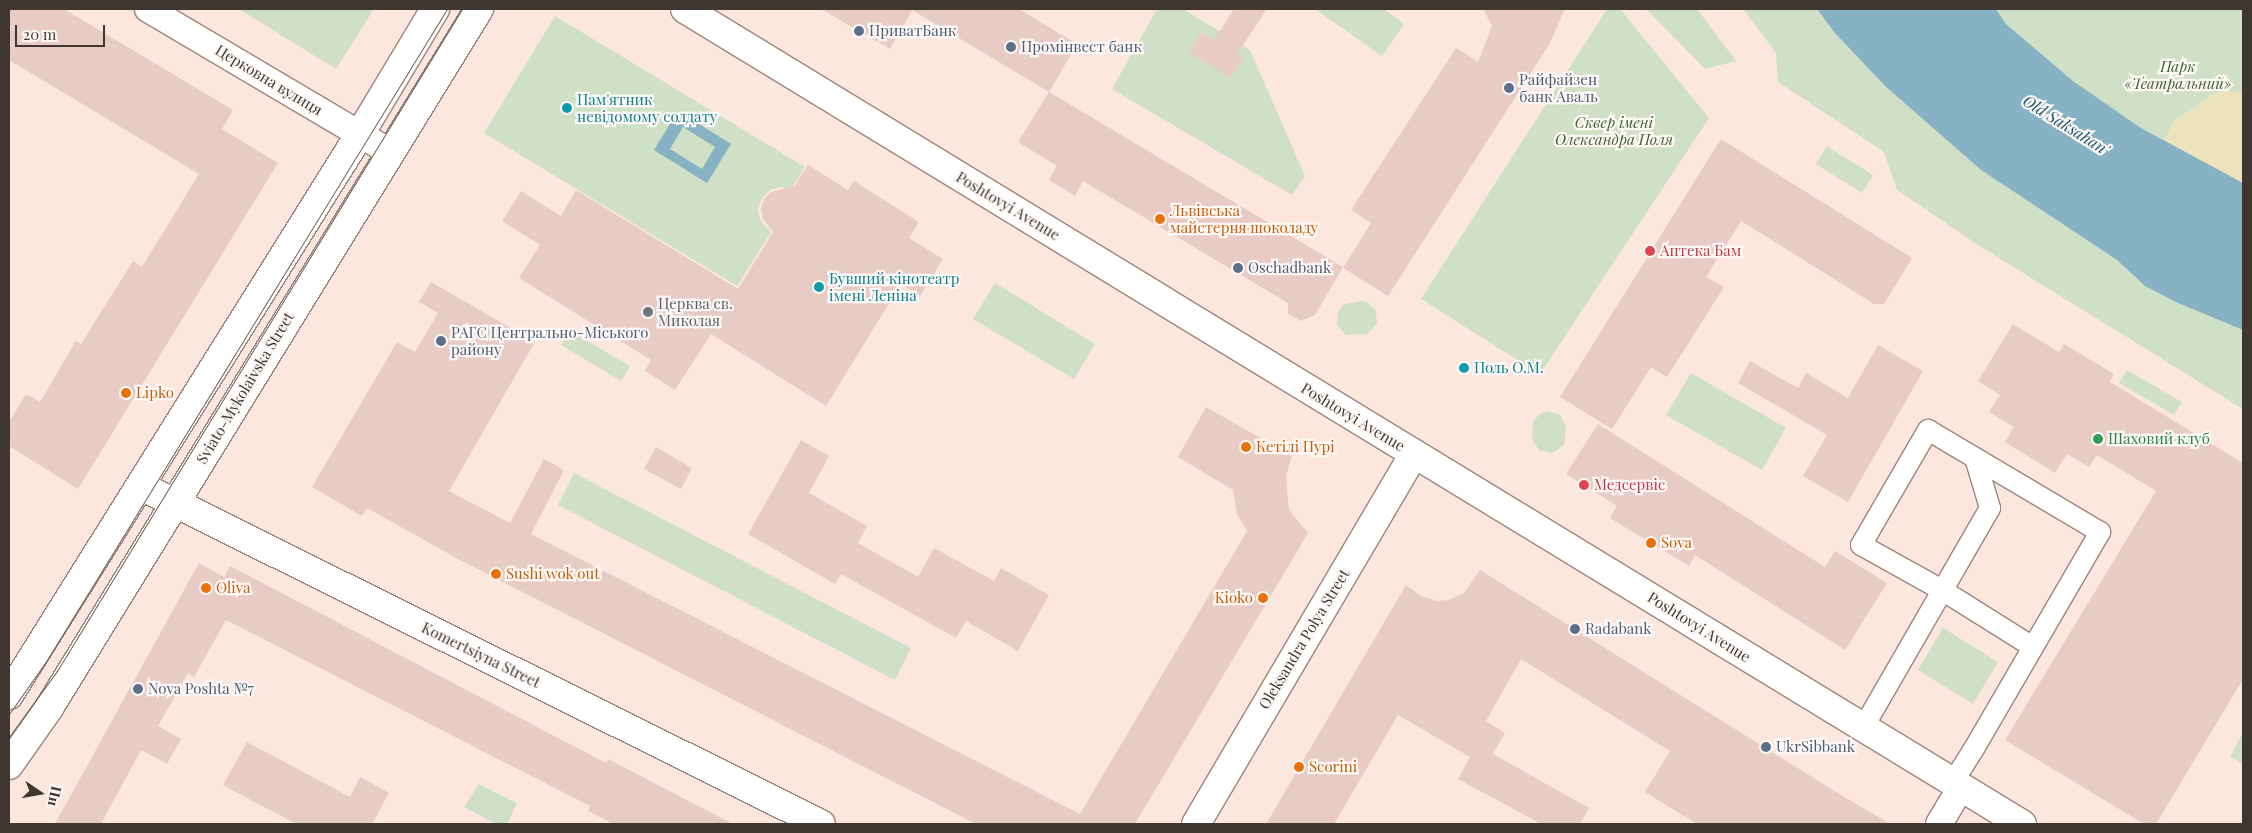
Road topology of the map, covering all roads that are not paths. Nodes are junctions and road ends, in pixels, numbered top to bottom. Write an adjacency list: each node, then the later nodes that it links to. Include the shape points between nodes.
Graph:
1 (148, 9): 5 (street, Церковна вулиця)
2 (435, 9): 5 (street)
3 (479, 9): 6 (street, Sviato-Mykolaivska Street)
4 (685, 9): 7 (street, Poshtovyi Avenue)
5 (360, 134): 6 (street, Церковна вулиця); 9 (street)
6 (390, 152): 10 (street, Sviato-Mykolaivska Street)
7 (1414, 454): 14 (street, Poshtovyi Avenue); 18 (street, Oleksandra Polya Street)
8 (1975, 458): 11 (street, via 1990,508); 11 (street, via 1928,430 1861,545); 12 (street, via 2100,532)
9 (141, 486): 10 (street, Komertsiyna Street); 13 (street)
10 (175, 504): 15 (street, Sviato-Mykolaivska Street, via 49,708); 17 (street, Komertsiyna Street)
11 (1942, 590): 12 (street); 14 (street)
12 (2033, 647): 16 (street)
13 (9, 695)
14 (1863, 728): 16 (street, Poshtovyi Avenue)
15 (9, 765)
16 (1957, 785): 19 (street); 20 (street, Poshtovyi Avenue)
17 (822, 824)
18 (1196, 824)
19 (1940, 824)
20 (2022, 824)

